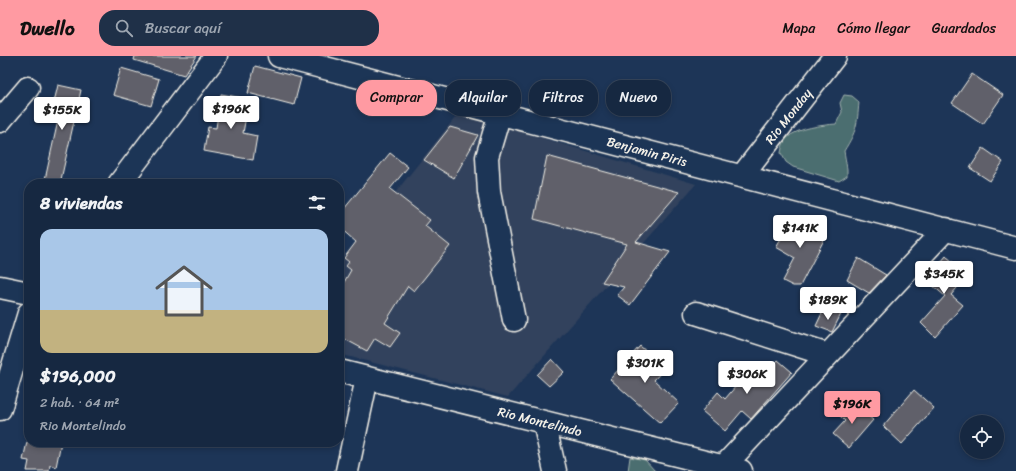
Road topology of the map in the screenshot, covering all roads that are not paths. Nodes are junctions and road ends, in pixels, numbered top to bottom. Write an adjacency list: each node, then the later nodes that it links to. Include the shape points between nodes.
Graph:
1 (216, 56): 10 (street)
2 (279, 56): 5 (street, Benjamin Piris)
3 (835, 56): 9 (street, Rio Monday)
4 (28, 88): 8 (street)
5 (445, 98)
6 (499, 116): 16 (street, via 487,157 489,192)
7 (515, 116): 9 (street, Benjamin Piris)
8 (0, 121)
9 (742, 176): 11 (street, Benjamin Piris)
10 (123, 179)
11 (946, 229): 12 (street, Benjamin Piris); 18 (street)
12 (1016, 248)
13 (0, 287): 14 (street)
14 (24, 293)
15 (696, 313): 18 (street)
16 (514, 320)
17 (24, 329): 21 (street)
18 (828, 355): 23 (street)
19 (344, 372): 20 (street, Rio Montelindo)
20 (367, 378): 22 (street, Rio Montelindo); 24 (street)
21 (0, 408)
22 (544, 422): 23 (street, Rio Montelindo); 25 (street)
23 (732, 469)
24 (347, 471)
25 (555, 471)

